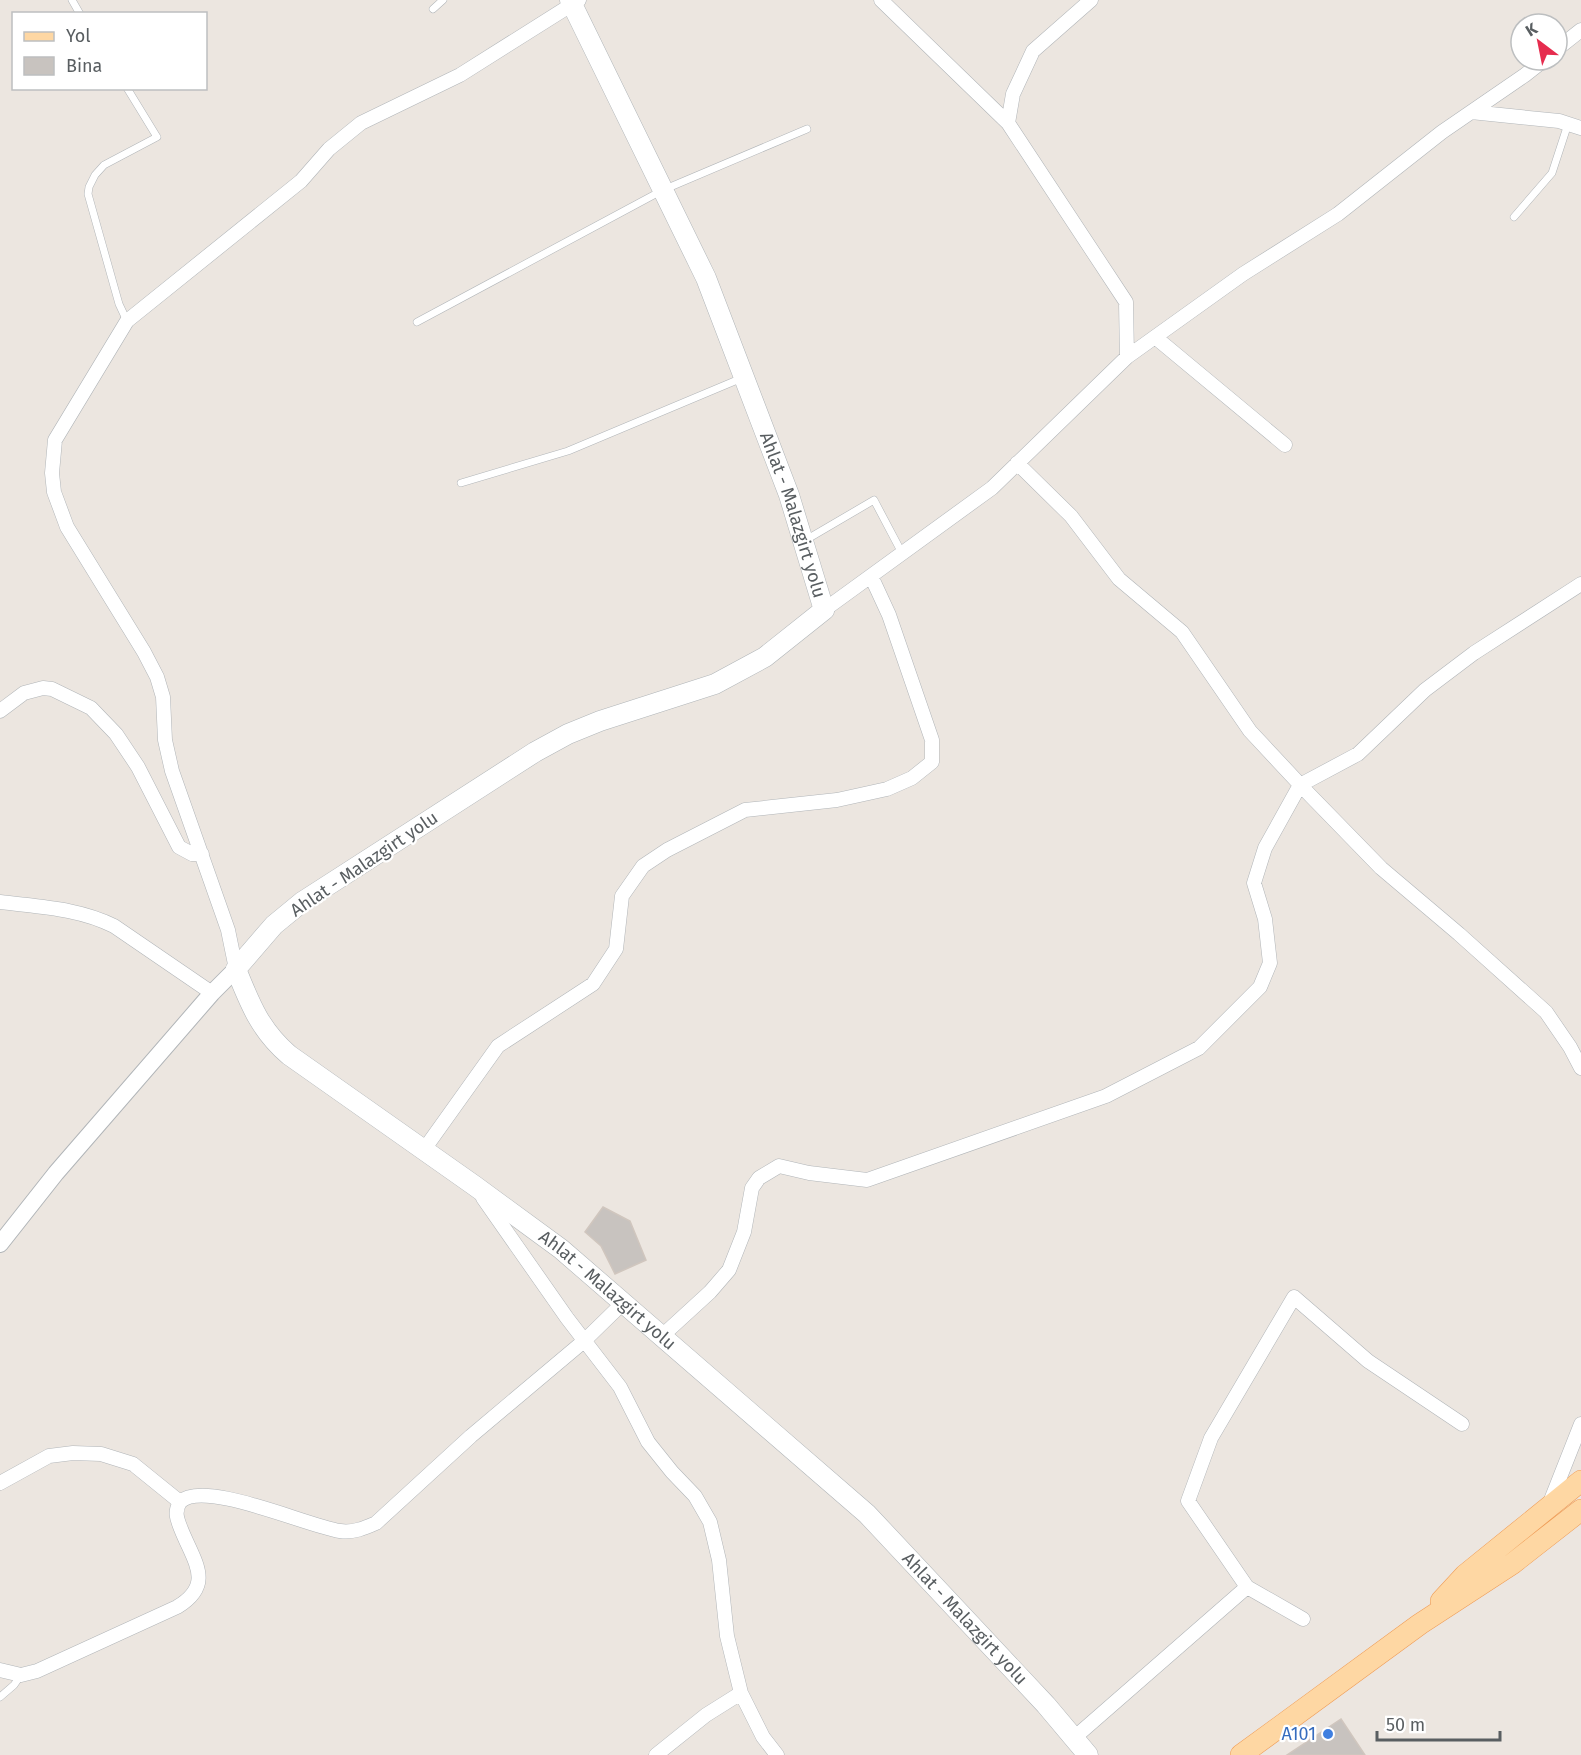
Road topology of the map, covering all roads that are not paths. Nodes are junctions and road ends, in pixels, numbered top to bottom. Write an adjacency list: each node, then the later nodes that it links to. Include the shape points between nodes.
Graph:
1 (443, 0): 5 (lane)
2 (881, 0): 11 (street)
3 (1091, 0): 11 (street, via 1033,51 1012,94)
4 (574, 1): 14 (main road, Ahlat - Malazgirt yolu); 16 (street, via 467,71 361,123 329,149 301,181)
5 (433, 9)
6 (1581, 30): 7 (street)
7 (1569, 40)
8 (1527, 72): 10 (street)
9 (128, 90): 16 (lane, via 157,137 104,165 95,175 88,194)
10 (1471, 112): 12 (street); 18 (street, via 1338,214 1243,274)
11 (1008, 123): 19 (street, via 1126,302)
12 (1574, 126): 15 (lane, via 1552,173)
13 (807, 129): 14 (lane)
14 (663, 190): 17 (lane); 20 (main road, Ahlat - Malazgirt yolu, via 706,278)
15 (1514, 217)
16 (126, 321): 31 (street, via 55,440 54,492 67,527 157,677 172,771)
17 (417, 322)
18 (1155, 337): 19 (street); 21 (street)
19 (1126, 357): 22 (street)
20 (744, 377): 23 (lane, via 568,451); 24 (main road, Ahlat - Malazgirt yolu)
21 (1285, 445)
22 (1017, 463): 25 (street, via 992,488); 30 (street, via 1071,516 1119,579 1182,632 1250,731)
23 (461, 483)
24 (804, 541): 25 (lane, via 874,500); 28 (main road, Ahlat - Malazgirt yolu)
25 (902, 553): 26 (street)
26 (871, 576): 28 (street); 36 (street, via 889,615 932,740 932,762 912,778 887,789 837,800 745,810 643,866 622,896 616,949 593,984 498,1046)
27 (1581, 584): 30 (street, via 1474,653 1425,690 1358,754)
28 (824, 610): 33 (main road, Ahlat - Malazgirt yolu, via 765,657 715,684 600,721 535,752 302,902 274,925)
29 (0, 711): 31 (street, via 24,693 44,688 91,708 116,734 138,767 179,847)
30 (1300, 785): 35 (street, via 1381,868 1546,1012); 40 (street, via 1265,848 1254,882 1265,919 1270,963 1267,971 1260,987 1199,1048 1106,1096 867,1180 779,1166 759,1178 752,1188 744,1232 729,1270)
31 (201, 854): 33 (street, via 228,930)
32 (0, 902): 34 (street, via 76,911 99,918)
33 (236, 969): 34 (street); 36 (main road, Ahlat - Malazgirt yolu, via 258,1021 274,1042)
34 (212, 993): 38 (street, via 56,1173)
35 (1581, 1068)
36 (423, 1151): 37 (main road, Ahlat - Malazgirt yolu)
37 (475, 1186): 39 (main road, Ahlat - Malazgirt yolu, via 561,1249); 41 (street)
38 (0, 1244)
39 (624, 1302): 40 (main road, Ahlat - Malazgirt yolu); 41 (street)
40 (663, 1335): 57 (main road, Ahlat - Malazgirt yolu, via 867,1514)
41 (584, 1341): 46 (street, via 471,1436 386,1515 364,1528 340,1531 231,1499 194,1495); 55 (street, via 620,1387 648,1442 695,1496 710,1522 719,1560 727,1636)
42 (1462, 1424): 50 (street, via 1368,1361 1294,1297 1211,1438 1188,1501)
43 (1581, 1424): 47 (street)
44 (1581, 1481): 47 (main road)
45 (0, 1483): 46 (street, via 49,1456 101,1454 134,1464)
46 (180, 1502): 54 (street, via 176,1516 199,1573 195,1593 177,1607)
47 (1548, 1507): 49 (street); 52 (main road, via 1465,1575)
48 (1581, 1510): 49 (main road)
49 (1551, 1533): 52 (main road, via 1512,1564)
50 (1247, 1587): 51 (street); 57 (street)
51 (1303, 1619)
52 (1420, 1624): 61 (main road)
53 (0, 1670): 54 (street)
54 (21, 1675): 56 (lane)
55 (741, 1693): 58 (street); 59 (street, via 762,1737)
56 (0, 1697)
57 (1074, 1738): 60 (main road, Ahlat - Malazgirt yolu)
58 (656, 1755)
59 (777, 1755)
60 (1088, 1755)
61 (1241, 1755)

